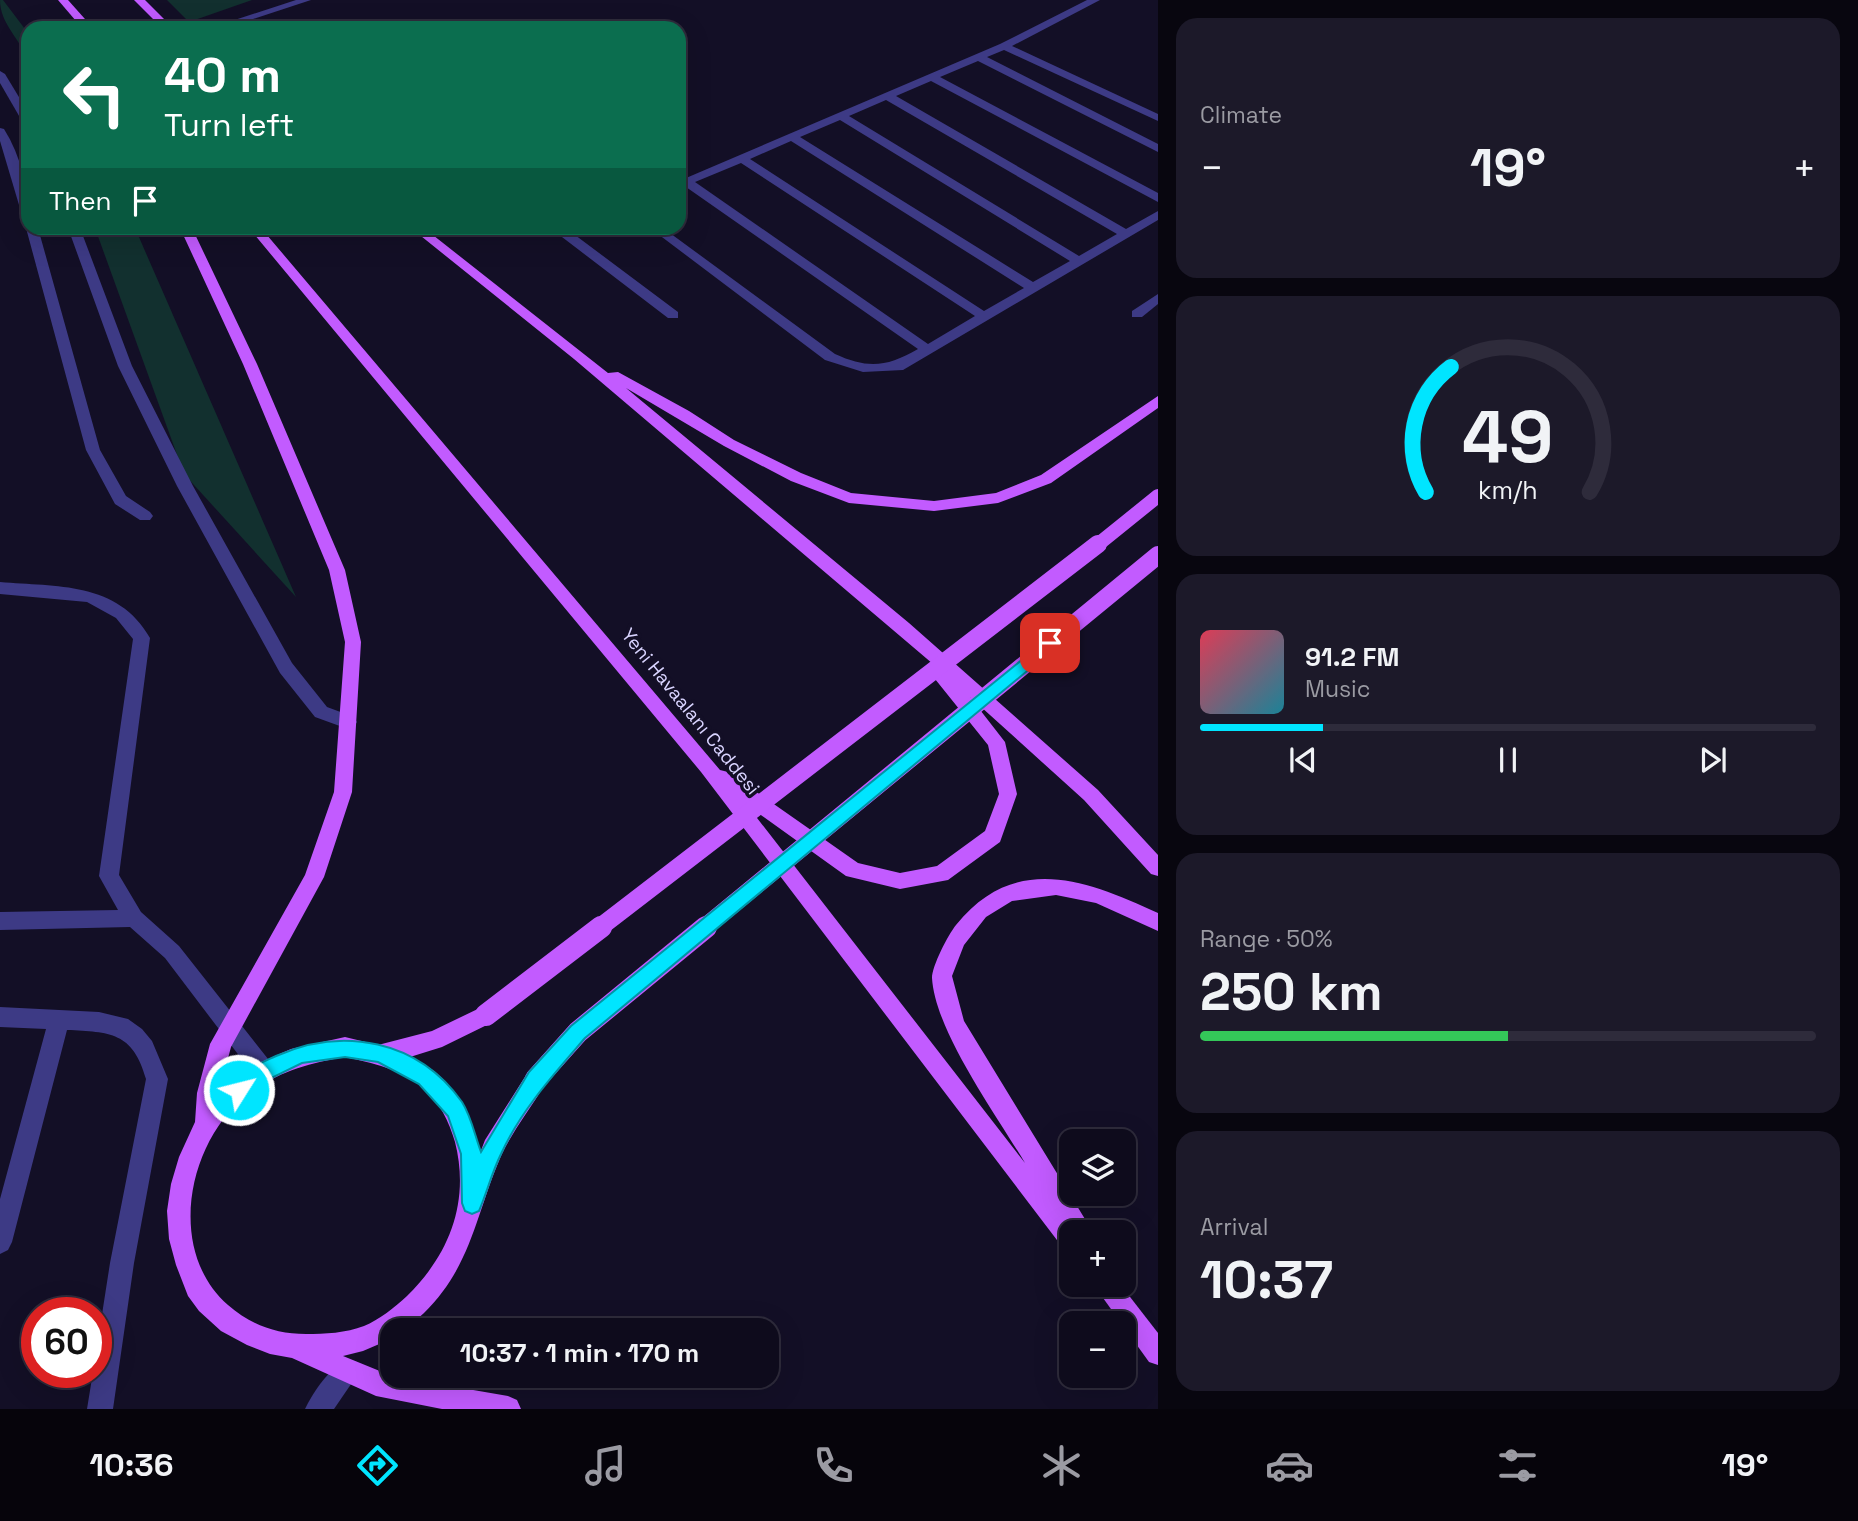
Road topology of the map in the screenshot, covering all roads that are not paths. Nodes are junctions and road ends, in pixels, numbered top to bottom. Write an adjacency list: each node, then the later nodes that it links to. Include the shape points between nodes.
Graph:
1 (63, 0): 5 (main road)
2 (139, 0): 8 (main road)
3 (306, 0): 9 (street)
4 (1095, 0): 10 (street)
5 (74, 11): 6 (main road); 7 (main road)
6 (78, 21)
7 (82, 21)
8 (161, 21)
9 (238, 21)
10 (1004, 46): 11 (street); 17 (street)
11 (978, 57): 13 (street); 20 (street)
12 (0, 74): 15 (street)
13 (931, 77): 14 (street); 25 (street)
14 (887, 96): 16 (street); 27 (street)
15 (21, 109)
16 (841, 116): 19 (street); 35 (street)
17 (1158, 118)
18 (0, 131): 24 (street)
19 (792, 137): 21 (street); 36 (street)
20 (1158, 149)
21 (741, 158): 22 (street); 40 (street)
22 (686, 183)
23 (686, 186): 41 (street)
24 (21, 189)
25 (1158, 198)
26 (1158, 215): 27 (street)
27 (1126, 234): 35 (street)
28 (34, 235): 45 (street, via 93,450 120,500)
29 (78, 235): 49 (street, via 125,366 185,486 286,667 321,712)
30 (189, 235): 49 (main road, via 250,364 337,570 353,642)
31 (261, 235): 50 (main road, Yeni Havaalanı Caddesi)
32 (425, 235): 42 (main road)
33 (567, 235): 39 (street)
34 (665, 235): 41 (street, via 844,364 898,367)
35 (1079, 261): 36 (street)
36 (1033, 288): 40 (street)
37 (1158, 298): 38 (street)
38 (1137, 314)
39 (673, 315)
40 (985, 317): 41 (street)
41 (928, 350)
42 (579, 356): 43 (main road, via 796,477 849,498 934,506 998,498 1046,479); 48 (main road)
43 (1158, 401)
44 (1158, 496): 58 (main road, bridge, via 486,1015 435,1040)
45 (145, 516)
46 (1158, 555): 61 (main road, bridge, via 578,1032 536,1079 493,1148)
47 (0, 588): 52 (street, via 90,596 122,614 142,638 109,876)
48 (903, 627): 50 (main road, via 996,742 1008,794 993,836 941,874 900,881 853,870); 51 (main road, via 1091,795)
49 (348, 722): 57 (main road, via 344,792 314,877)
50 (707, 767): 63 (main road, Yeni Havaalanı Caddesi)
51 (1158, 868)
52 (134, 918): 53 (street); 57 (street, via 172,951)
53 (0, 921)
54 (1158, 922): 62 (main road, via 1099,895 1056,886 1008,894 979,911 956,940 942,976 954,1024)
55 (0, 1017): 56 (street)
56 (59, 1021): 64 (street); 69 (street, via 118,1024 142,1044 157,1079)
57 (229, 1026): 59 (street); 60 (main road, via 208,1093)
58 (380, 1054): 59 (main road, via 334,1049 300,1054); 61 (main road, via 426,1077 456,1110 472,1154)
59 (264, 1071): 60 (main road, via 220,1105)
60 (206, 1127): 66 (main road, via 193,1146 179,1195 179,1244 197,1289 230,1325 276,1346)
61 (472, 1203): 66 (main road, via 457,1254 425,1298 380,1331 329,1347)
62 (1073, 1220)
63 (1059, 1224)
64 (0, 1242)
65 (1136, 1325): 67 (main road)
66 (295, 1346): 68 (main road)
67 (1158, 1353)
68 (348, 1371): 70 (street); 71 (main road, via 376,1384)
69 (100, 1409)
70 (318, 1409)
71 (508, 1409)

